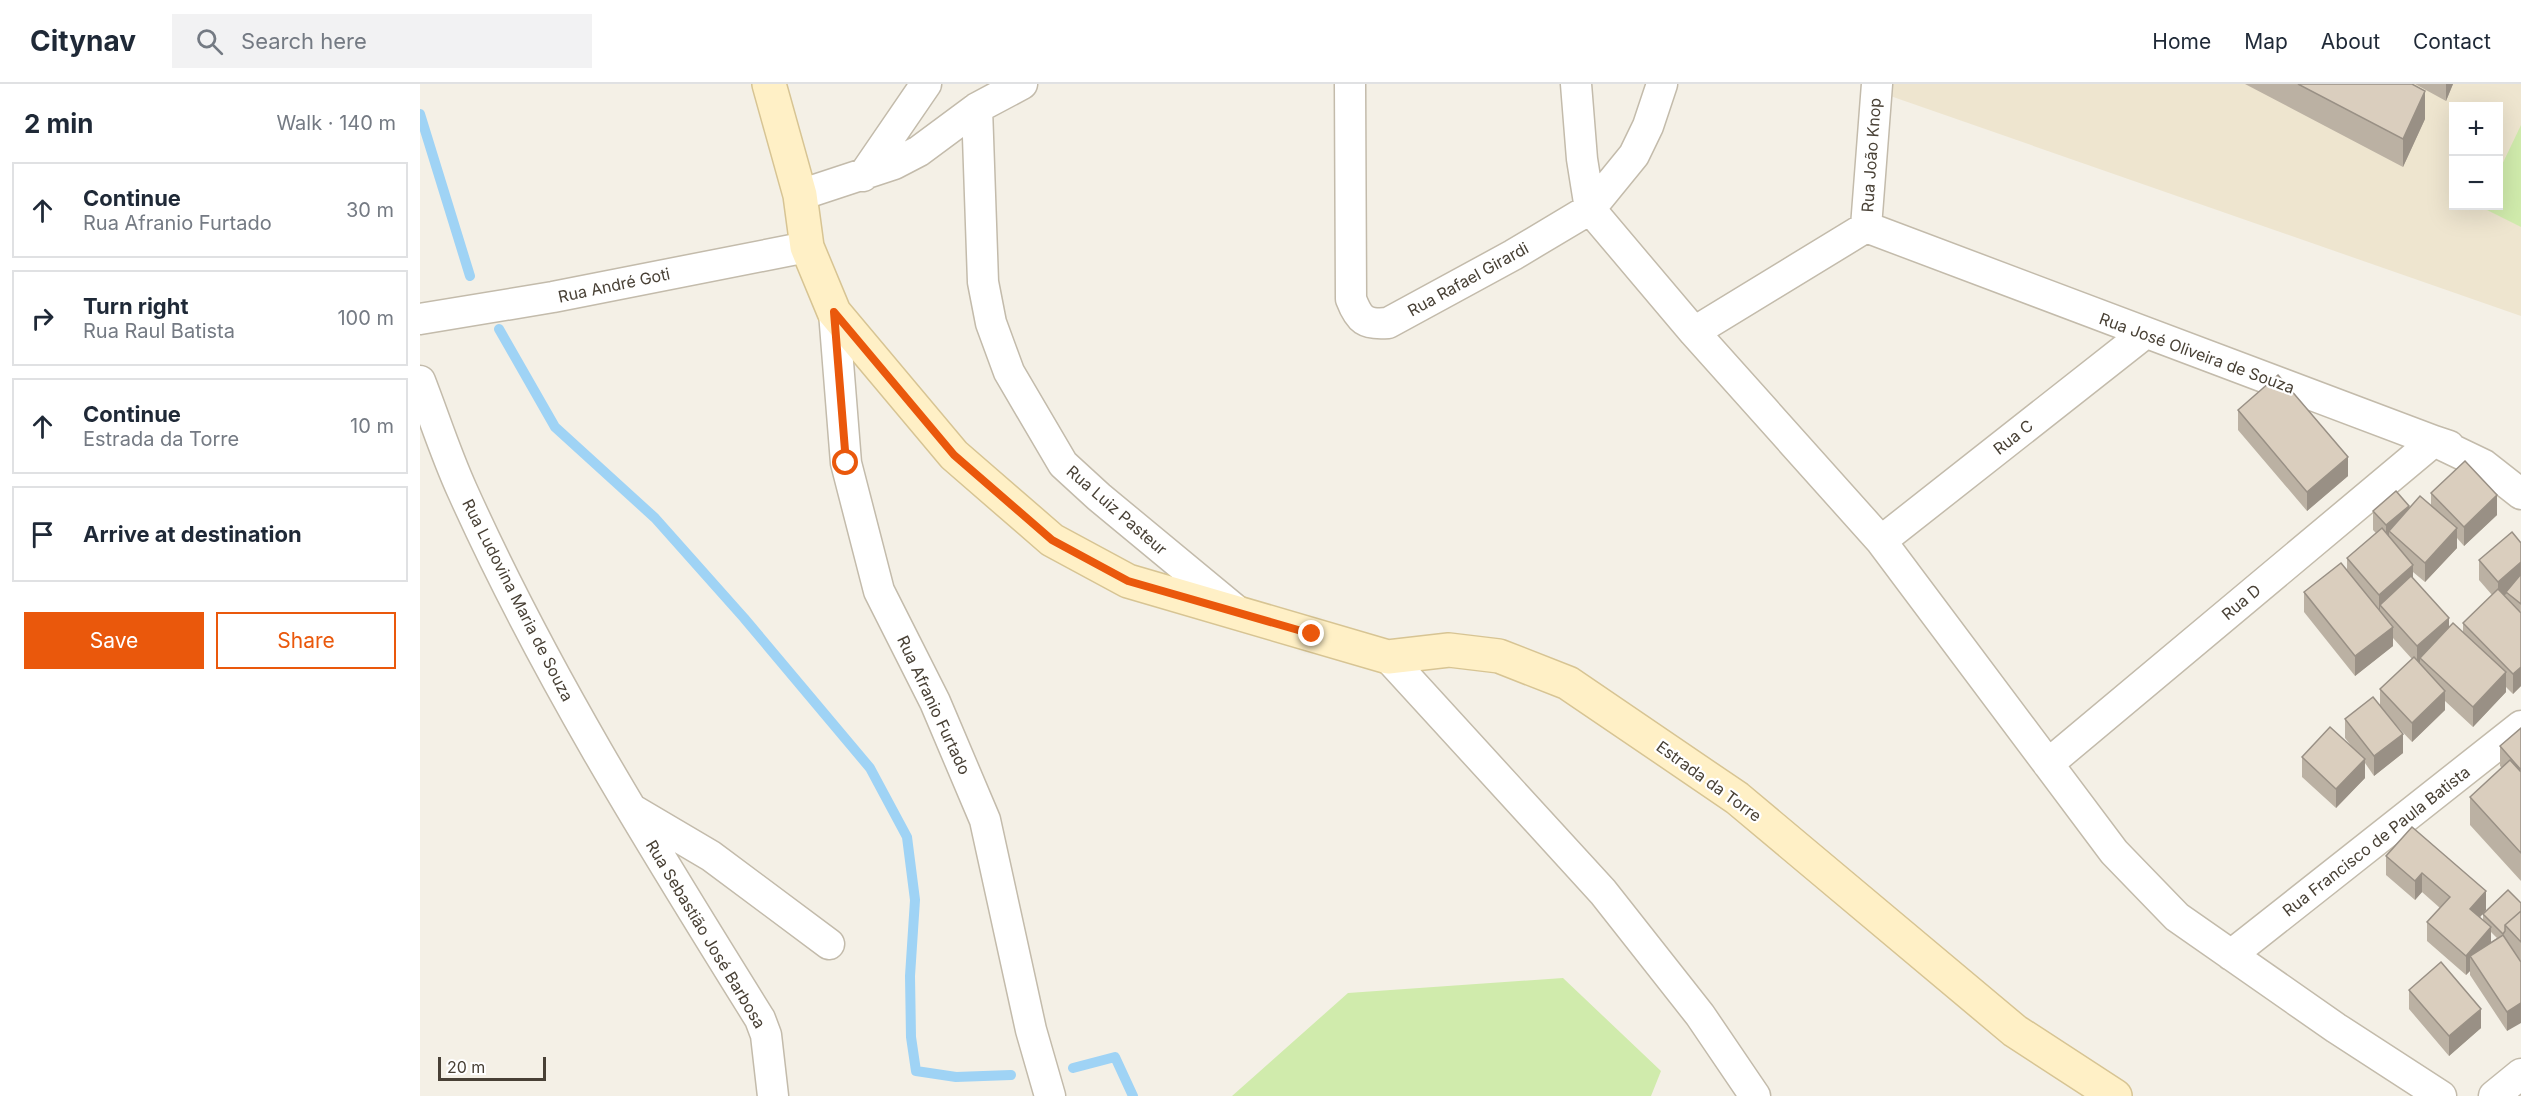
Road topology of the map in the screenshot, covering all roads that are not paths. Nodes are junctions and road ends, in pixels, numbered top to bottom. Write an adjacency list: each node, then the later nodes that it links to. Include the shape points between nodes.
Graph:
1 (769, 84): 10 (street, Estrada da Torre)
2 (926, 84): 9 (street)
3 (1022, 84): 8 (street)
4 (1350, 84): 11 (street, Rua Rafael Girardi, via 1351,299 1358,315 1371,324 1388,323)
5 (1576, 84): 11 (street)
6 (1662, 84): 11 (street, Rua Rafael Girardi, via 1634,155)
7 (1877, 84): 12 (street, Rua João Knop)
8 (977, 108): 9 (street, via 919,151); 23 (street, Rua Luiz Pasteur, via 983,282 991,323 1009,372 1063,464)
9 (864, 176): 10 (street)
10 (800, 195): 13 (street, Estrada da Torre)
11 (1590, 209): 16 (street)
12 (1866, 227): 16 (street); 17 (street, Rua José Oliveira de Souza)
13 (807, 247): 14 (street, Estrada da Torre); 15 (street, Rua André Goti)
14 (834, 312): 23 (street, Estrada da Torre, via 954,455 1052,540 1128,581); 32 (street, Rua Afranio Furtado, via 846,463 879,591 935,702 985,820 1031,1029)
15 (420, 319)
16 (1694, 332): 22 (street)
17 (2144, 334): 19 (street, Rua José Oliveira de Souza); 22 (street, Rua C)
18 (420, 381): 27 (street, Rua Ludovina Maria de Souza, via 467,501 555,678)
19 (2434, 441): 20 (street); 21 (street, Rua José Oliveira de Souza, via 2484,465); 26 (street, Rua D)
20 (2521, 467)
21 (2521, 494)
22 (1881, 541): 26 (street)
23 (1238, 612): 24 (street, Estrada da Torre)
24 (1388, 657): 33 (street, via 1603,892 1700,1015); 34 (street, Estrada da Torre, via 1449,650 1499,656 1568,683 1737,798 2015,1031)
25 (2521, 726): 29 (street, Rua Francisco de Paula Batista)
26 (2048, 764): 29 (street, via 2114,852 2176,917)
27 (633, 810): 28 (street, via 711,856); 31 (street, Rua Sebastião José Barbosa, via 760,1019 766,1035)
28 (829, 944)
29 (2231, 955): 35 (street)
30 (2521, 1074): 36 (street)
31 (773, 1096)
32 (1050, 1096)
33 (1755, 1096)
34 (2115, 1096)
35 (2441, 1096)
36 (2494, 1096)

